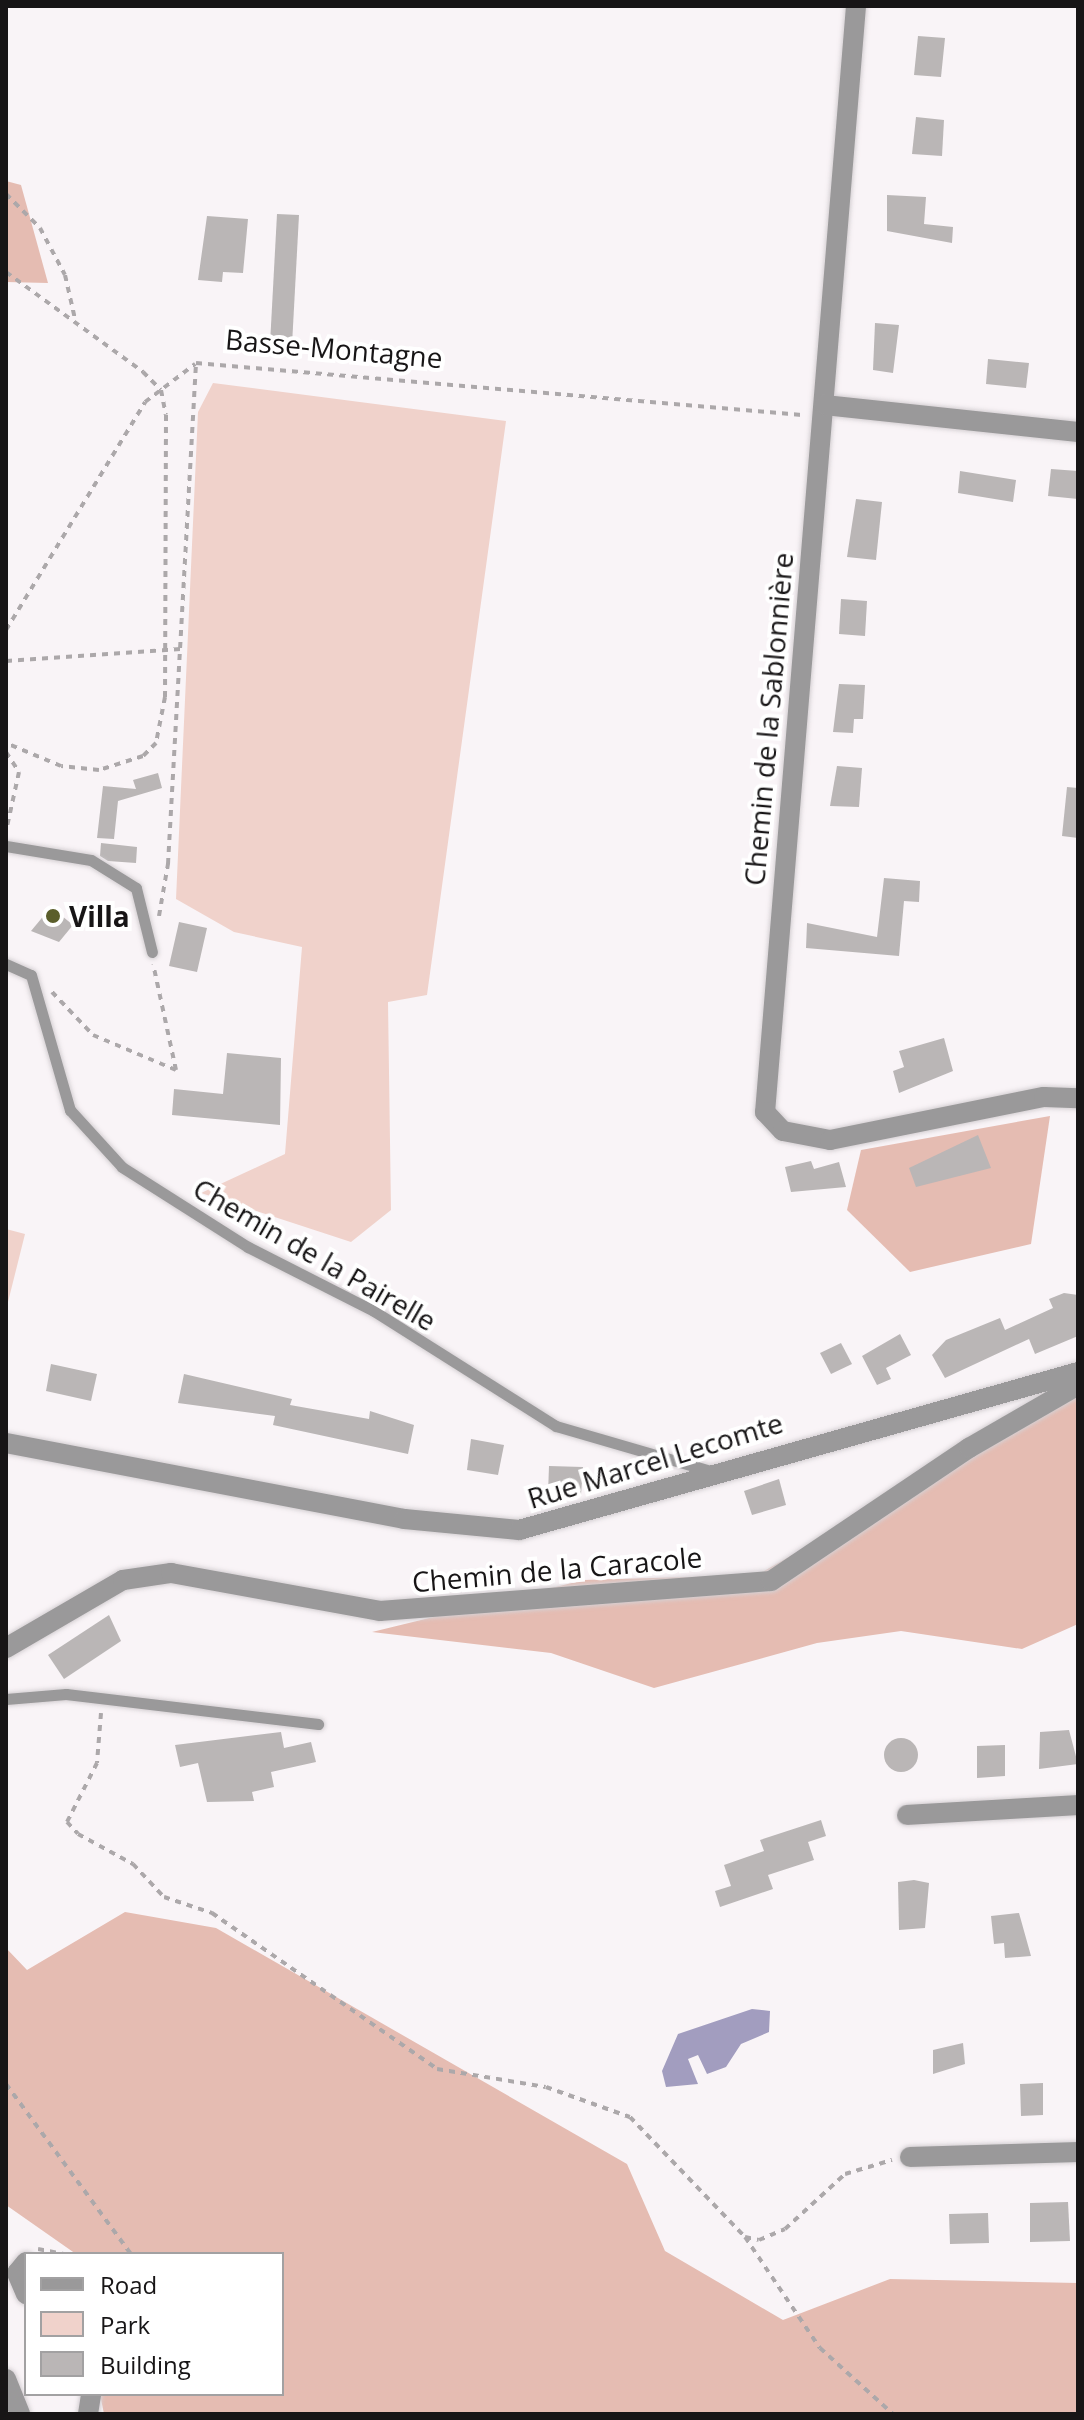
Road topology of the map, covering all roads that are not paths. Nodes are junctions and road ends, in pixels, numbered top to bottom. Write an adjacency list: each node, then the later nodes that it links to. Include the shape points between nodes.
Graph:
1 (856, 6): 2 (street, Chemin de la Sablonnière)
2 (825, 405): 3 (street); 7 (street, Chemin de la Sablonnière, via 765,1112 783,1131 830,1140 958,1120 1044,1097)
3 (1078, 432)
4 (6, 846): 5 (lane, via 91,860 136,888)
5 (152, 952)
6 (6, 964): 11 (lane, Chemin de la Pairelle, via 31,975 70,1110 122,1167 248,1247 374,1311 556,1426)
7 (1078, 1098)
8 (1078, 1372): 11 (street, Rue Marcel Lecomte)
9 (1078, 1385): 12 (street, Chemin de la Caracole, via 969,1448 771,1581 380,1611 171,1573 123,1580)
10 (6, 1443): 11 (street, Rue Marcel Lecomte, via 480,1530 557,1524)
11 (711, 1471)
12 (6, 1648)
13 (6, 1699): 14 (lane, via 100,1698)
14 (318, 1724)
15 (1078, 1805): 16 (street)
16 (907, 1815)
17 (1078, 2152): 18 (street)
18 (910, 2157)
19 (24, 2264): 20 (street, via 17,2273)
20 (24, 2289)
21 (6, 2379): 22 (street)
22 (20, 2414)

